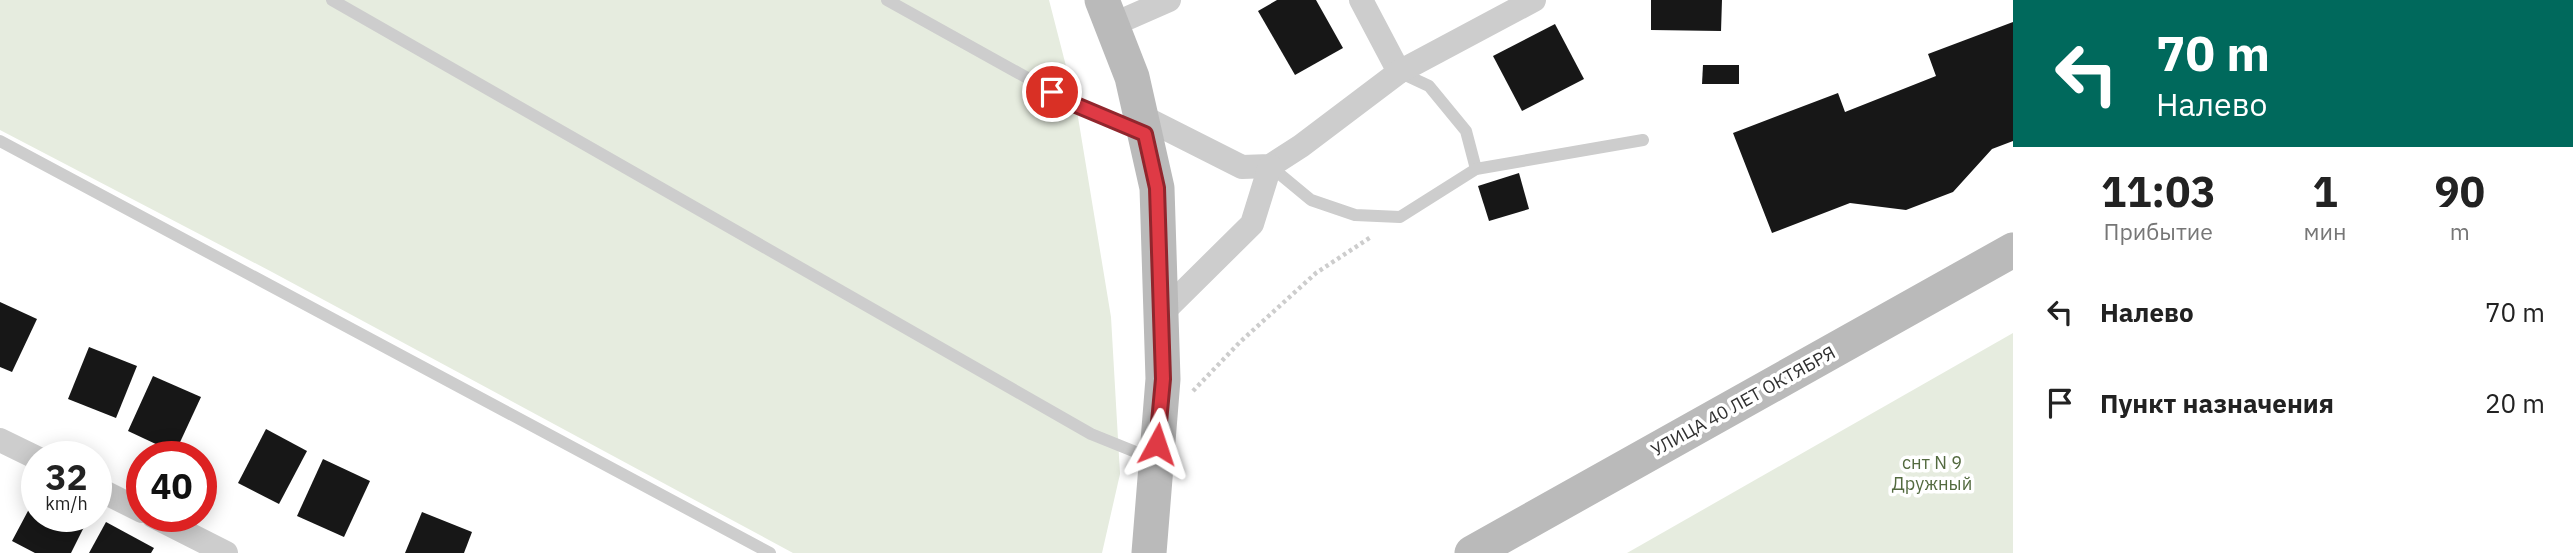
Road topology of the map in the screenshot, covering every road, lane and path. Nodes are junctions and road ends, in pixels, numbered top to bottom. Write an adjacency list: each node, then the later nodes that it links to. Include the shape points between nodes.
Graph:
1 (332, 0): 17 (lane, via 1091,433)
2 (887, 0): 8 (lane, via 1076,105)
3 (1169, 0): 6 (street)
4 (1361, 0): 7 (street)
5 (1534, 0): 7 (street)
6 (1107, 13): 8 (main road, via 1132,77)
7 (1399, 72): 11 (street); 12 (lane, via 1429,86 1466,131)
8 (1143, 125): 11 (street, via 1242,167); 15 (main road, via 1157,188)
9 (1643, 140): 12 (lane)
10 (0, 141): 21 (lane)
11 (1270, 166): 13 (lane, via 1311,200 1355,215); 15 (street, via 1252,224)
12 (1476, 169): 13 (lane)
13 (1401, 217): 17 (path, via 1316,274 1240,342)
14 (2013, 250): 23 (main road, УЛИЦА 40 ЛЕТ ОКТЯБРЯ)
15 (1159, 316): 17 (main road, via 1163,379)
16 (0, 440): 18 (street)
17 (1157, 444): 22 (main road)
18 (21, 450)
19 (185, 532): 20 (street)
20 (226, 553)
21 (770, 553)
22 (1149, 553)
23 (1472, 553)

